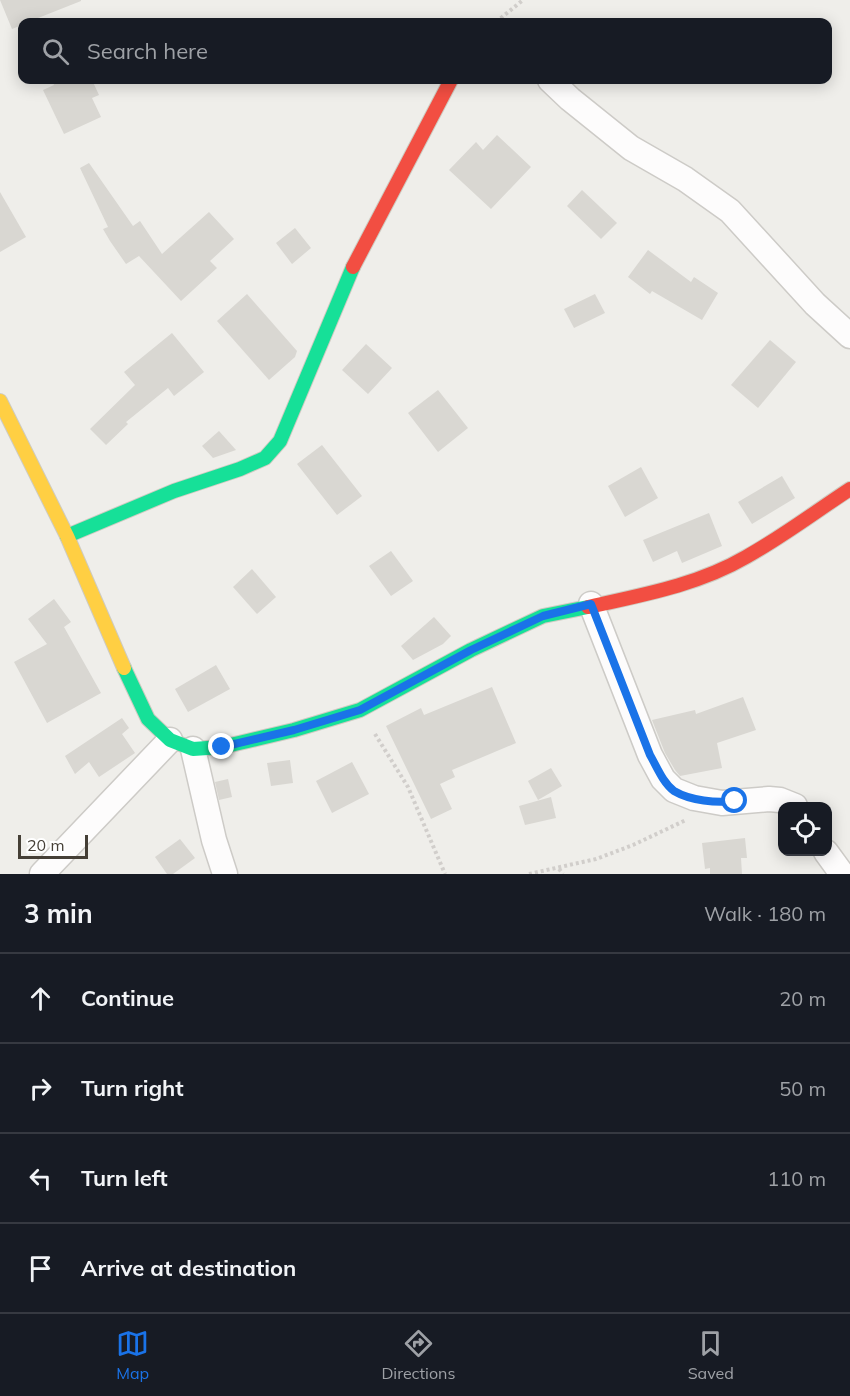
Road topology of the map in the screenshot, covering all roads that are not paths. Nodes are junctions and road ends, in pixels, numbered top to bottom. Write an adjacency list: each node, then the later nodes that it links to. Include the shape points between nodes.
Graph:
1 (449, 84): 6 (street, via 364,245 280,441 266,458 174,491)
2 (554, 84): 3 (street, via 631,148 686,179 730,211 814,304)
3 (850, 336)
4 (0, 402): 6 (street)
5 (850, 489): 7 (street, via 725,567 658,592)
6 (68, 536): 8 (street, via 138,701 148,719)
7 (591, 604): 9 (street, via 543,616 360,710 222,747); 10 (street, via 663,779 674,790 694,798 722,803 769,799)
8 (170, 740): 9 (street); 12 (street)
9 (193, 749): 13 (street)
10 (784, 802)
11 (829, 856): 14 (street)
12 (42, 874)
13 (225, 874)
14 (842, 874)

